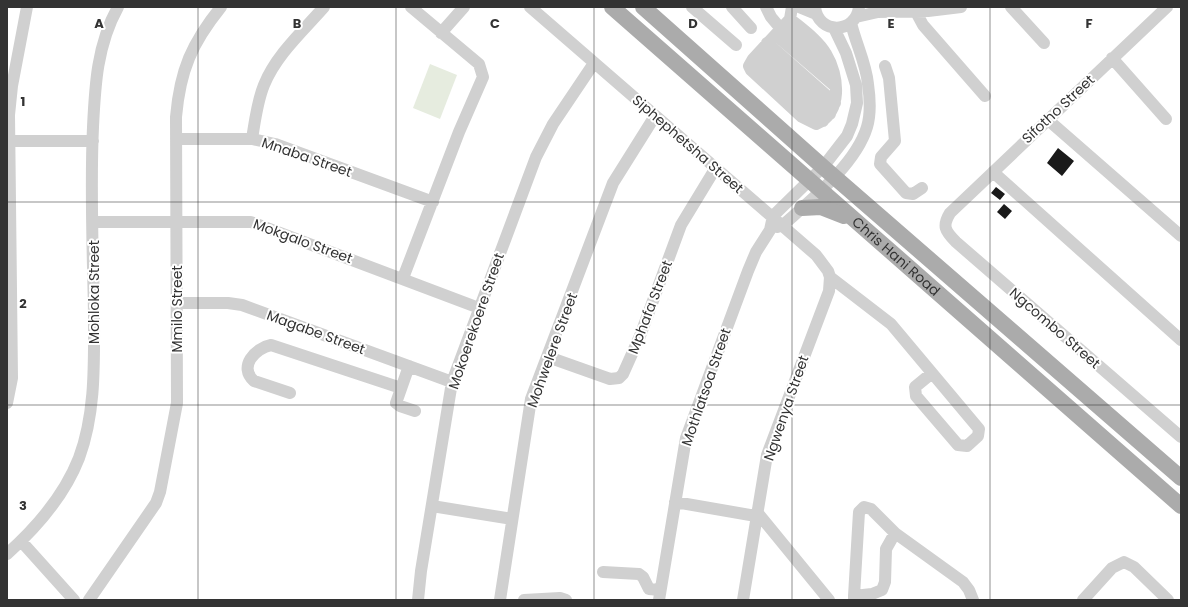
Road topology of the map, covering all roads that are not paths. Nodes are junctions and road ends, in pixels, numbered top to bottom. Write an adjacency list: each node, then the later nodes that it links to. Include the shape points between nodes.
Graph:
1 (27, 7): 39 (street, via 12,86)
2 (118, 7): 40 (street, Mohloka Street, via 100,53 95,80)
3 (221, 7): 37 (street, Mmilo Street, via 186,61 178,92)
4 (324, 7): 38 (street, via 274,66 264,84)
5 (412, 7): 24 (street)
6 (464, 7): 24 (street)
7 (530, 7): 29 (street, Siphephetsha Street)
8 (612, 7): 44 (main road, Chris Hani Road)
9 (643, 7): 42 (main road, Chris Hani Road)
10 (692, 7): 27 (street)
11 (732, 7): 22 (street)
12 (766, 7): 25 (street, via 771,17)
13 (792, 7): 25 (street)
14 (799, 7): 19 (street)
15 (961, 7): 20 (street)
16 (1011, 7): 26 (street)
17 (1167, 7): 28 (street, Sifotho Street)
18 (874, 10): 20 (street); 21 (street)
19 (815, 11): 23 (street, via 823,24)
20 (916, 12): 32 (street, via 924,25)
21 (856, 16): 23 (street, via 840,28); 42 (street, via 868,84 868,125 863,138)
22 (751, 28)
23 (834, 28): 42 (street, via 852,69 857,103 847,136)
24 (441, 33): 46 (street, via 478,64 484,77 459,132)
25 (773, 38): 31 (street); 31 (street, via 820,46 826,53); 33 (street); 33 (street, via 749,66 751,70 812,124)
26 (1044, 43)
27 (736, 45)
28 (1112, 58): 35 (street, Sifotho Street); 36 (street)
29 (594, 63): 34 (street, Siphephetsha Street); 60 (street, Mokoerekoere Street, via 553,124 536,157)
30 (885, 66): 45 (street, via 889,78 895,141 881,157 880,164 906,193 912,194)
31 (835, 86): 33 (street)
32 (985, 96)
33 (830, 113)
34 (655, 116): 41 (street, Siphephetsha Street); 62 (street, Mohwelere Street, via 614,183)
35 (1047, 119): 43 (street, Sifotho Street); 55 (street)
36 (1166, 119)
37 (176, 139): 38 (street, Mnaba Street); 50 (street, Mmilo Street)
38 (252, 139): 46 (street, Mnaba Street, via 275,144)
39 (10, 141): 40 (street); 59 (street)
40 (93, 141): 52 (street, Mohloka Street)
41 (715, 169): 49 (street, Siphephetsha Street); 62 (street, Mphafa Street, via 681,225 623,374 619,378 610,379)
42 (829, 172): 44 (street); 71 (main road, Chris Hani Road)
43 (993, 172): 48 (street, Sifotho Street); 61 (street)
44 (816, 186): 47 (street); 49 (street); 51 (main road, Chris Hani Road)
45 (922, 188)
46 (433, 202): 57 (street)
47 (802, 208): 51 (main road, via 826,208); 53 (street)
48 (950, 213): 70 (street, Ngcombo Street, via 944,228 956,242)
49 (773, 216): 53 (street, Siphephetsha Street); 54 (street, Mothlatsoa Street)
50 (176, 221): 52 (street, Mokgalo Street); 57 (street, Mokgalo Street, via 242,221 261,224); 58 (street, Mmilo Street)
51 (856, 221): 74 (main road, Chris Hani Road)
52 (93, 222): 78 (street, Mohloka Street, via 94,375 85,437 70,476 57,498)
53 (783, 225): 54 (street); 56 (street, Siphephetsha Street, via 823,262)
54 (770, 230): 72 (street, Mothlatsoa Street, via 748,271 692,418)
55 (1181, 236)
56 (830, 277): 64 (street, via 891,324); 75 (street, Ngwenya Street, via 829,291 771,444)
57 (403, 278): 60 (street, Mokgalo Street)
58 (176, 303): 63 (street, Magabe Street, via 242,305); 84 (street, Mmilo Street, via 177,403 160,492 148,516)
59 (8, 308): 68 (street, via 12,378)
60 (479, 308): 65 (street, Mokoerekoere Street)
61 (1181, 340)
62 (548, 357): 76 (street, Mohwelere Street, via 531,399)
63 (409, 366): 65 (street, Magabe Street); 66 (street)
64 (932, 373): 64 (street, via 979,429 978,436 967,446 958,445 916,396 915,387)
65 (452, 382): 73 (street, Mokoerekoere Street)
66 (401, 388): 67 (street, via 271,345 260,348 249,362 247,372 250,378); 69 (street, via 396,404)
67 (290, 393)
68 (7, 404)
69 (415, 411)
70 (1181, 437)
71 (1181, 478)
72 (675, 502): 75 (street); 81 (street, Mothlatsoa Street)
73 (432, 506): 76 (street); 85 (street, Mokoerekoere Street)
74 (1181, 506)
75 (756, 514): 89 (street, Ngwenya Street); 90 (street)
76 (512, 519): 86 (street, Mohwelere Street)
77 (895, 533): 82 (street, via 886,549 885,582 882,590); 82 (street, via 871,509 864,507 859,512); 91 (street, via 963,582)
78 (22, 541): 79 (street, Mohloka Street); 83 (street)
79 (7, 554)
80 (603, 572): 81 (street, via 639,574 649,589)
81 (659, 595)
82 (854, 598)
83 (74, 600)
84 (89, 600)
85 (418, 600)
86 (500, 600)
87 (524, 600): 88 (street)
88 (566, 600)
89 (743, 600)
90 (829, 600)
91 (973, 600)
92 (1083, 600): 93 (street, via 1112,568 1124,562 1134,567)
93 (1168, 600)

